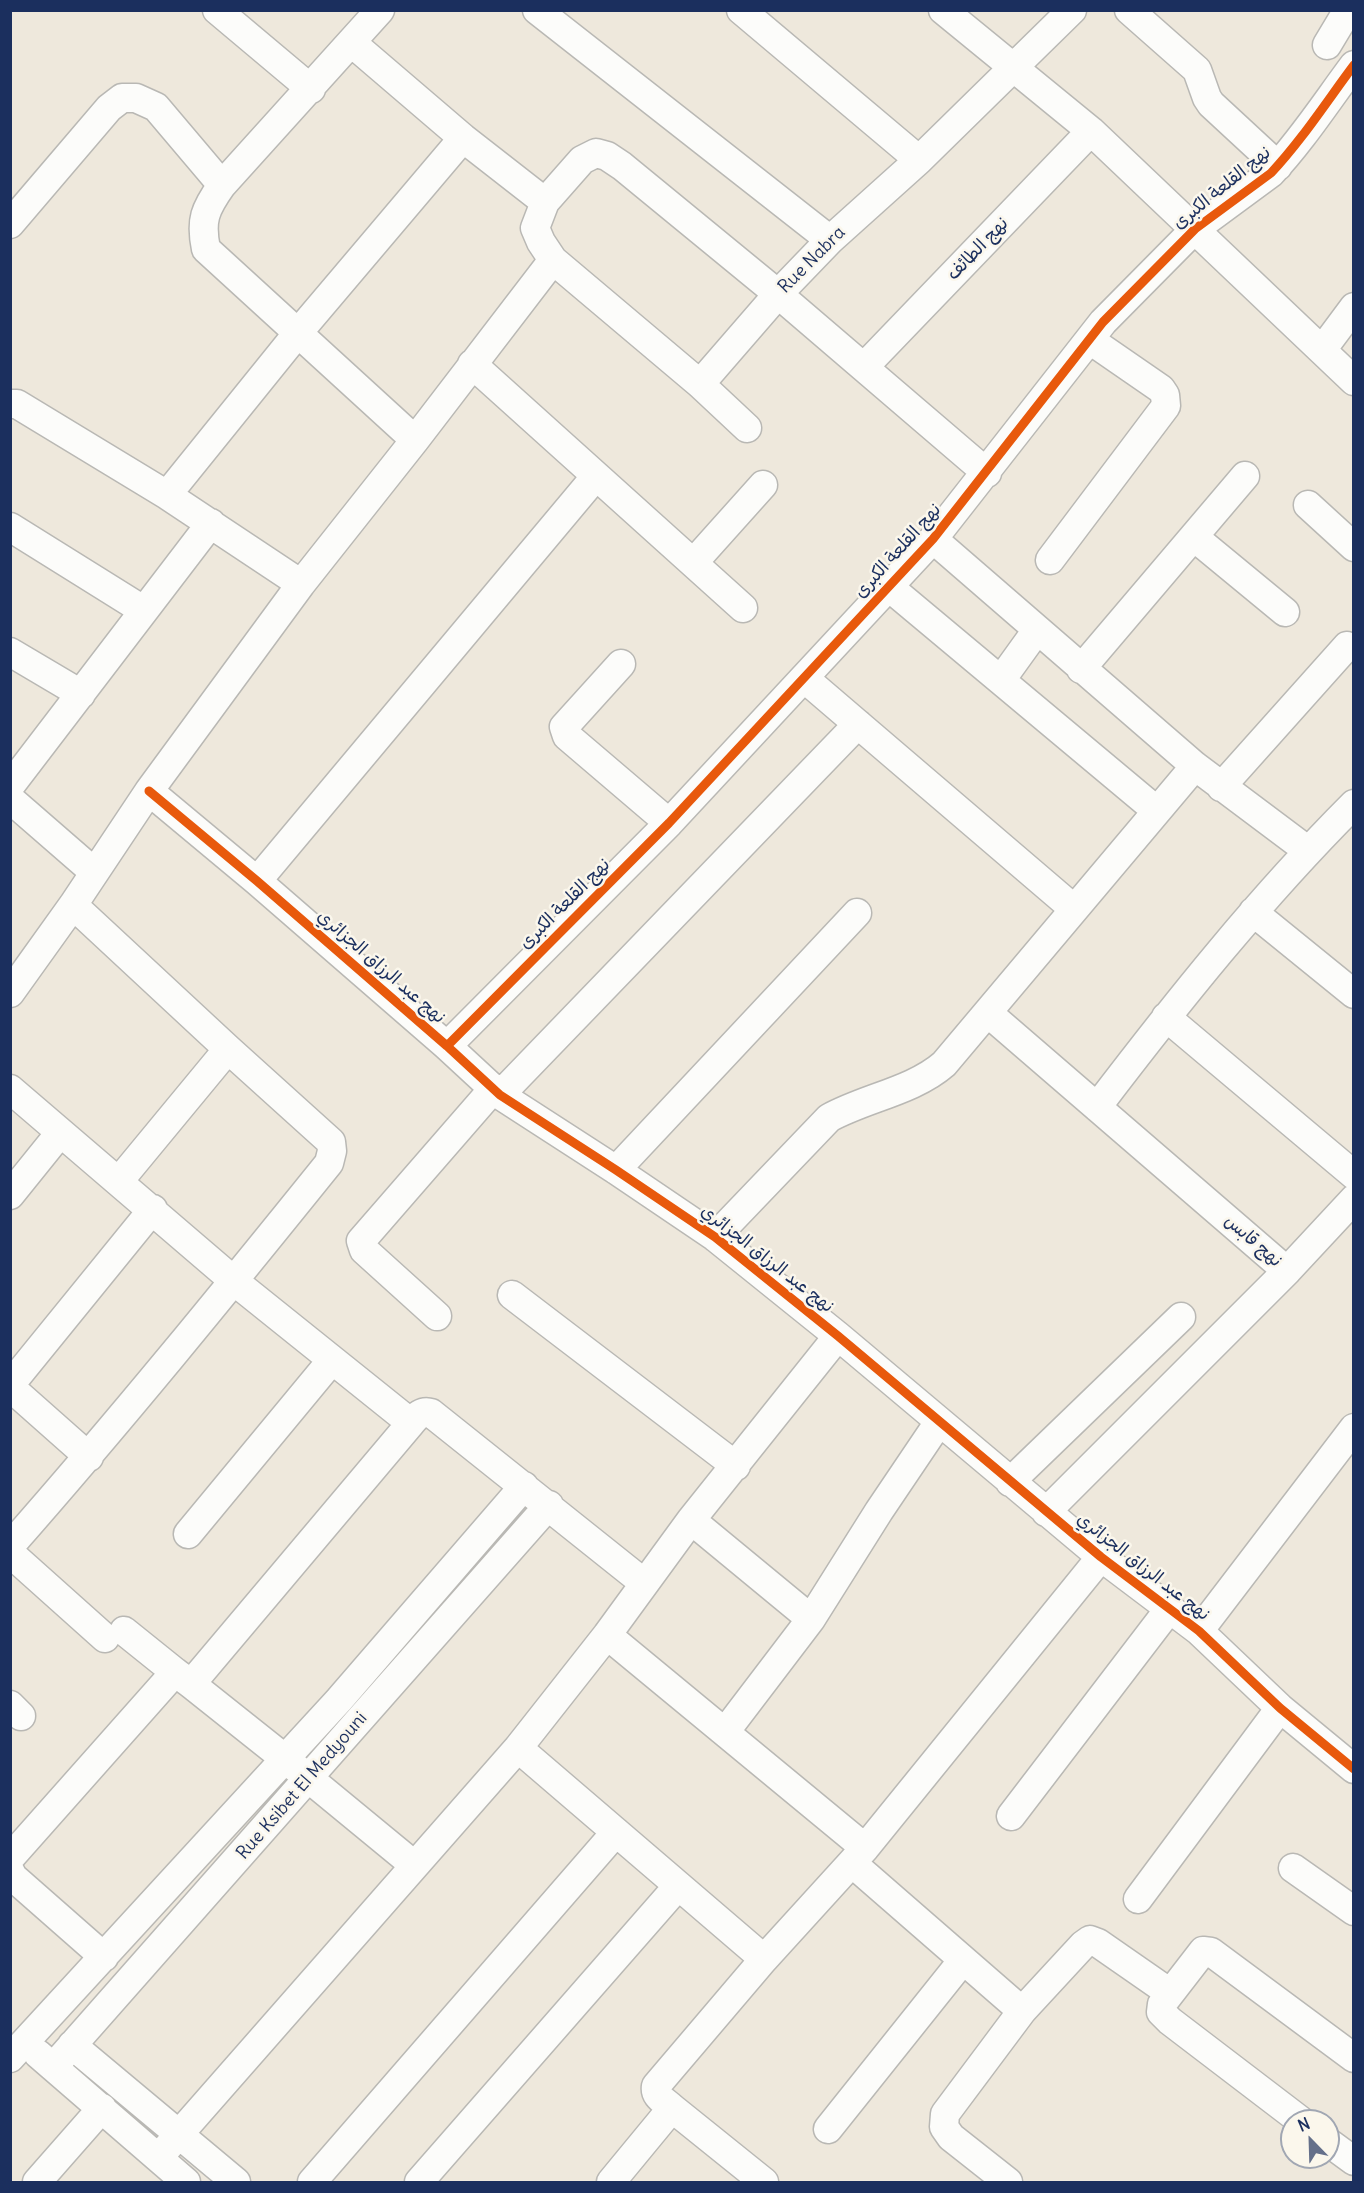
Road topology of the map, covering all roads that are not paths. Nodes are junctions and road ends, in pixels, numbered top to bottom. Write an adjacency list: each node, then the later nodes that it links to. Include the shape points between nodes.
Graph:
1 (217, 10): 13 (street)
2 (380, 10): 9 (street)
3 (537, 10): 22 (street)
4 (741, 10): 16 (street)
5 (943, 10): 12 (street)
6 (1072, 10): 12 (street, Rue Nabra)
7 (1129, 10): 17 (street, via 1197,70 1211,104)
8 (1348, 10): 10 (street)
9 (352, 43): 13 (street); 15 (street)
10 (1327, 45)
11 (1353, 65): 17 (street, نهج القلعة الكبرى)
12 (1013, 69): 14 (street); 16 (street, Rue Nabra)
13 (311, 88): 18 (street)
14 (1091, 131): 21 (street); 30 (street, نهج الطائف)
15 (464, 138): 19 (street); 26 (street)
16 (919, 160): 22 (street, Rue Nabra)
17 (1278, 166): 21 (street, نهج القلعة الكبرى)
18 (222, 185): 20 (street, via 156,107 136,98 122,98 109,108); 26 (street, via 204,213 206,249)
19 (545, 202): 23 (street, via 535,228); 24 (street, via 582,160 596,153 607,156)
20 (10, 224)
21 (1195, 229): 27 (street, نهج القلعة الكبرى); 28 (street)
22 (830, 240): 24 (street, Rue Nabra)
23 (553, 260): 29 (street); 32 (street)
24 (778, 294): 30 (street); 32 (street, Rue Nabra)
25 (1353, 307): 28 (street)
26 (297, 334): 35 (street); 40 (street)
27 (1089, 340): 36 (street, نهج القلعة الكبرى); 47 (street, via 1161,388 1166,406)
28 (1322, 350): 31 (street)
29 (472, 364): 35 (street); 37 (street)
30 (864, 367): 36 (street)
31 (1353, 381)
32 (700, 384): 34 (street)
33 (10, 404): 40 (street, via 17,404)
34 (747, 428)
35 (415, 440): 49 (street)
36 (987, 473): 45 (street, نهج القلعة الكبرى)
37 (596, 476): 48 (street); 73 (street)
38 (1245, 476): 44 (street)
39 (762, 485): 48 (street)
40 (167, 495): 42 (street)
41 (1308, 505): 46 (street)
42 (211, 524): 49 (street); 52 (street)
43 (10, 526): 52 (street)
44 (1194, 537): 53 (street); 58 (street)
45 (933, 539): 50 (street, نهج القلعة الكبرى); 54 (street)
46 (1353, 547)
47 (1050, 560)
48 (694, 562): 51 (street)
49 (301, 584): 66 (street)
50 (889, 587): 59 (street, نهج القلعة الكبرى); 60 (street)
51 (743, 608)
52 (143, 610): 61 (street)
53 (1285, 612)
54 (1037, 630): 58 (street); 60 (street)
55 (1347, 646): 65 (street)
56 (10, 652): 61 (street)
57 (621, 664): 70 (street, via 564,727 567,736)
58 (1081, 669): 63 (street)
59 (804, 678): 62 (street); 70 (street, نهج القلعة الكبرى)
60 (1001, 680): 69 (street)
61 (81, 694): 64 (street)
62 (858, 724): 75 (street); 85 (street)
63 (1195, 766): 65 (street); 69 (street)
64 (10, 786)
65 (1221, 787): 71 (street)
66 (149, 791): 72 (street); 73 (street, نهج عبد الرزاق الجزائري)
67 (10, 799): 72 (street)
68 (1353, 804): 71 (street)
69 (1157, 811): 75 (street)
70 (669, 823): 82 (street, نهج القلعة الكبرى)
71 (1307, 850): 76 (street)
72 (94, 872): 74 (street)
73 (257, 881): 82 (street, نهج عبد الرزاق الجزائري)
74 (73, 905): 78 (street); 83 (street)
75 (1074, 909): 80 (street)
76 (1253, 912): 79 (street); 81 (street)
77 (856, 913): 88 (street)
78 (10, 993)
79 (1353, 994)
80 (988, 1013): 86 (street, نهج قابس); 94 (street, via 933,1074 829,1118)
81 (1166, 1017): 86 (street); 89 (street)
82 (447, 1046): 85 (street, نهج عبد الرزاق الجزائري)
83 (228, 1049): 90 (street); 96 (street, via 331,1142 332,1151 329,1163)
84 (10, 1089): 87 (street)
85 (497, 1092): 88 (street, نهج عبد الرزاق الجزائري); 98 (street, via 361,1241 364,1250)
86 (1097, 1107): 95 (street, نهج قابس)
87 (60, 1133): 90 (street); 91 (street)
88 (616, 1170): 94 (street, نهج عبد الرزاق الجزائري)
89 (1353, 1175)
90 (119, 1181): 93 (street)
91 (10, 1195)
92 (1353, 1199): 95 (street)
93 (153, 1209): 96 (street); 102 (street)
94 (715, 1237): 100 (street, نهج عبد الرزاق الجزائري)
95 (1287, 1270): 111 (street, نهج قابس)
96 (234, 1281): 101 (street); 106 (street)
97 (512, 1295): 107 (street)
98 (437, 1316)
99 (1181, 1317): 108 (street)
100 (838, 1336): 103 (street, نهج عبد الرزاق الجزائري); 107 (street)
101 (332, 1360): 104 (street); 113 (street)
102 (10, 1386): 106 (street)
103 (939, 1422): 108 (street, نهج عبد الرزاق الجزائري); 119 (street)
104 (411, 1423): 109 (street, via 420,1413 431,1413); 122 (street)
105 (1353, 1428): 120 (street)
106 (89, 1457): 114 (street)
107 (736, 1466): 112 (street)
108 (1010, 1482): 111 (street, نهج عبد الرزاق الجزائري)
109 (524, 1486): 110 (street); 126 (street, Rue Ksibet El Medyouni)
110 (549, 1505): 117 (street); 128 (street, Rue Ksibet El Medyouni)
111 (1046, 1512): 116 (street, نهج عبد الرزاق الجزائري)
112 (691, 1520): 117 (street); 119 (street)
113 (188, 1534)
114 (10, 1546)
115 (10, 1552): 122 (street, via 114,1634)
116 (1101, 1557): 118 (street, نهج عبد الرزاق الجزائري); 131 (street)
117 (644, 1583): 121 (street)
118 (1170, 1608): 120 (street, نهج عبد الرزاق الجزائري); 129 (street)
119 (811, 1619): 124 (street)
120 (1199, 1631): 123 (street, نهج عبد الرزاق الجزائري)
121 (607, 1635): 124 (street); 125 (street)
122 (183, 1678): 126 (street); 132 (street)
123 (1280, 1708): 127 (street, نهج عبد الرزاق الجزائري); 137 (street)
124 (725, 1732): 131 (street)
125 (518, 1748): 130 (street); 133 (street)
126 (284, 1758): 128 (street); 139 (street, Rue Ksibet El Medyouni)
127 (1353, 1769)
128 (309, 1778): 133 (street); 145 (street, Rue Ksibet El Medyouni)
129 (1011, 1815)
130 (616, 1832): 136 (street); 159 (street)
131 (859, 1855): 140 (street); 141 (street)
132 (10, 1858)
133 (414, 1865): 152 (street)
134 (1293, 1868): 138 (street)
135 (10, 1872): 139 (street)
136 (678, 1886): 140 (street); 160 (street)
137 (1138, 1899)
138 (1353, 1911)
139 (104, 1958): 144 (street, Rue Ksibet El Medyouni)
140 (764, 1959): 149 (street, via 656,2086 657,2096)
141 (963, 1960): 143 (street); 151 (street)
142 (1170, 1993): 143 (street, via 1090,1940); 146 (street, via 1207,1950); 150 (street, via 1161,2004 1161,2012)
143 (1023, 2011): 163 (street, via 945,2114 944,2127 951,2138)
144 (15, 2044): 147 (street)
145 (72, 2045): 147 (street, Rue Ksibet El Medyouni); 152 (street)
146 (1353, 2058)
147 (54, 2066): 148 (street)
148 (102, 2108): 154 (street); 156 (street)
149 (672, 2108): 161 (street); 162 (street)
150 (1285, 2109)
151 (828, 2129)
152 (180, 2134): 154 (street); 158 (street)
153 (1340, 2151): 155 (street)
154 (159, 2157): 157 (street)
155 (1353, 2161)
156 (37, 2182)
157 (186, 2182)
158 (236, 2182)
159 (312, 2182)
160 (419, 2182)
161 (611, 2182)
162 (764, 2182)
163 (1008, 2182)

